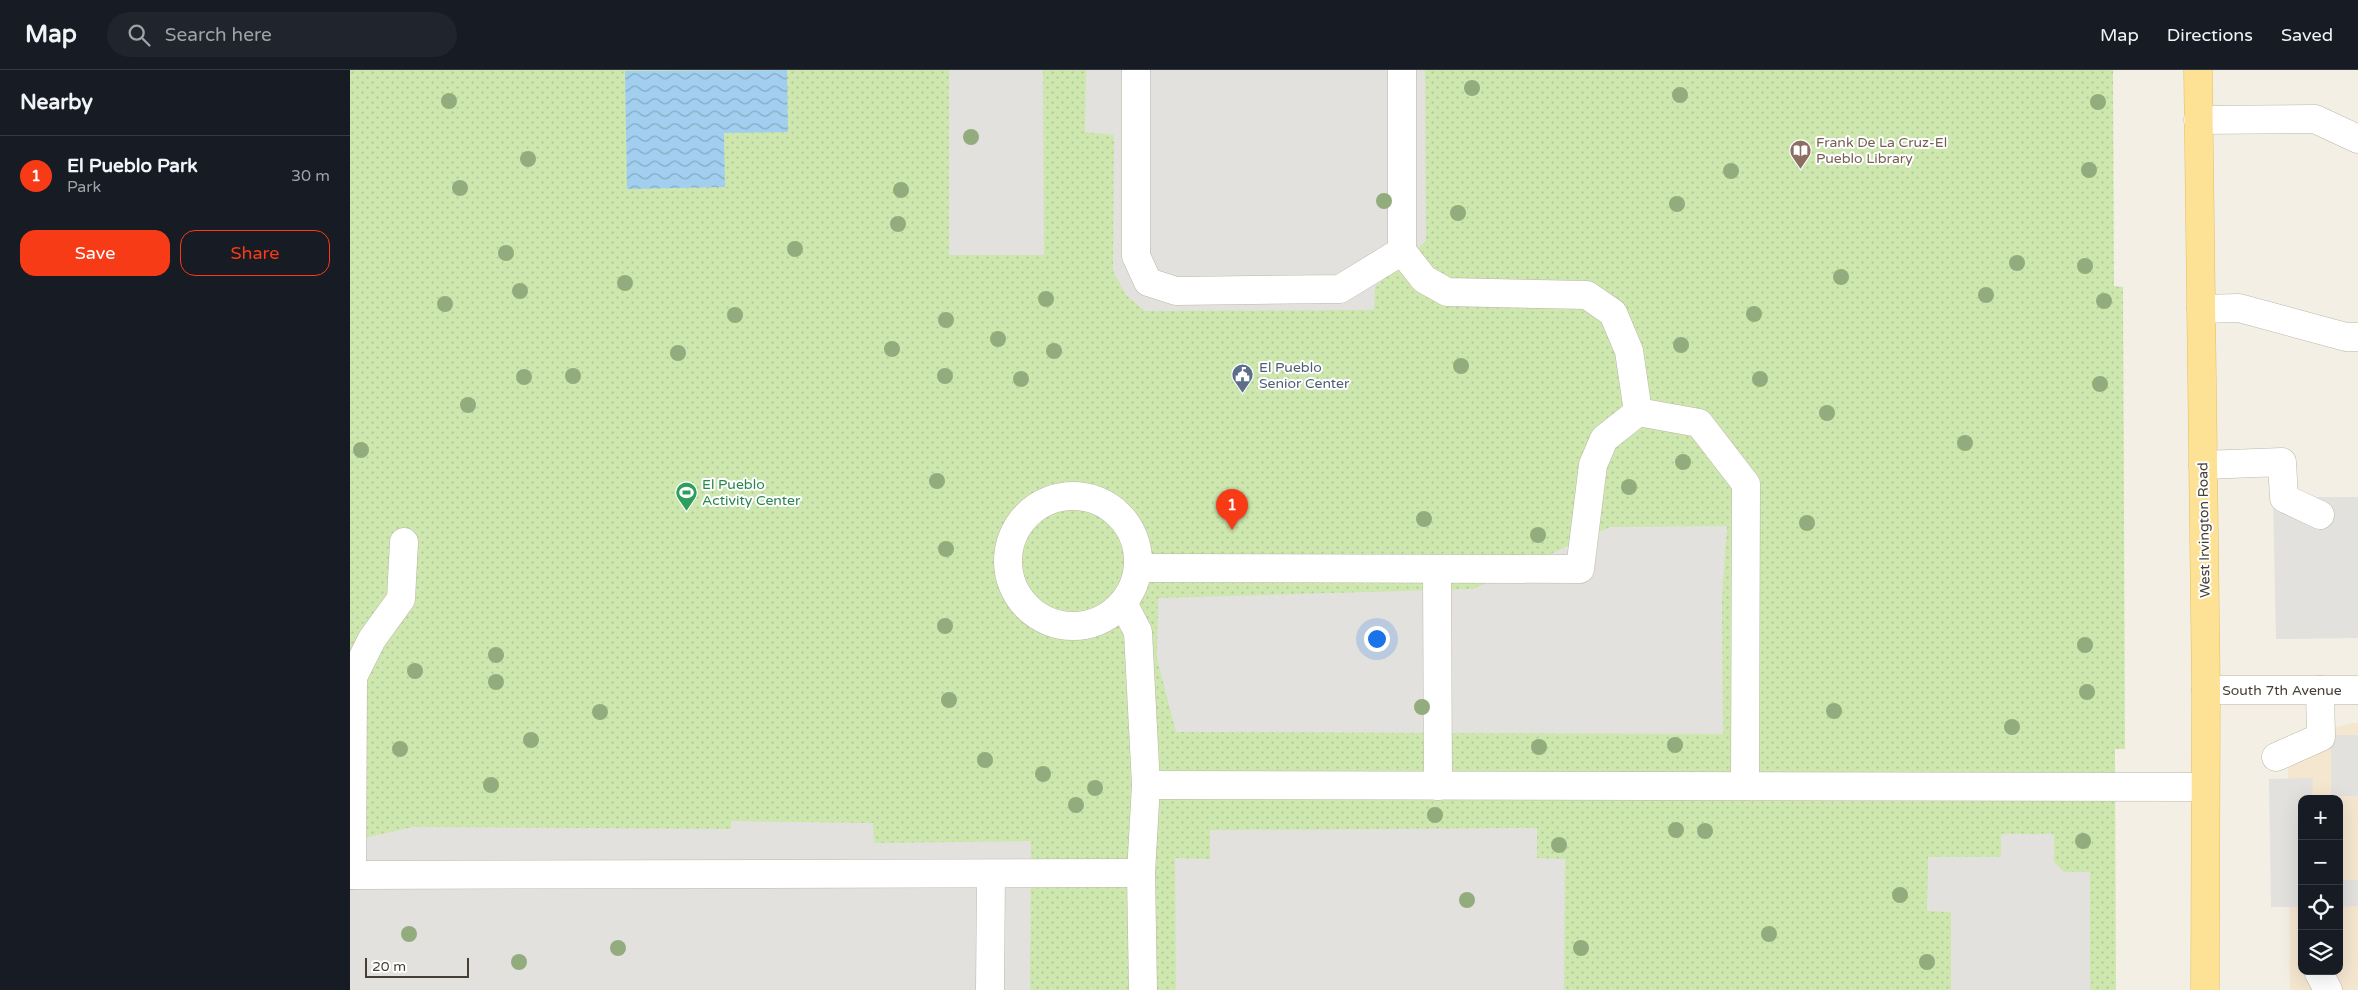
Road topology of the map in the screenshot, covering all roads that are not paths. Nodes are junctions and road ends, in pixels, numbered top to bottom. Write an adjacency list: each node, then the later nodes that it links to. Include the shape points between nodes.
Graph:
1 (1136, 70): 6 (street, via 1136,256 1148,282 1176,291 1340,289)
2 (1402, 70): 6 (street)
3 (2198, 70): 4 (main road, West Irvington Road)
4 (2198, 120): 5 (street, via 2315,119); 7 (main road, West Irvington Road)
5 (2358, 139)
6 (1402, 251): 9 (street, via 1424,279 1447,292 1587,295 1613,313 1629,351)
7 (2201, 309): 8 (street, via 2239,308 2346,337); 10 (main road, West Irvington Road)
8 (2358, 337)
9 (1638, 412): 14 (street, via 1604,439 1593,465 1580,569); 22 (street, via 1700,423 1746,484)
10 (2204, 465): 11 (street, via 2282,462 2284,498); 16 (main road, West Irvington Road)
11 (2320, 515)
12 (404, 542): 25 (street, via 401,599 372,639 353,677)
13 (1138, 568): 14 (street); 15 (street, via 1133,587); 15 (street, via 1137,547 1129,526 1114,510 1095,499 1074,495 1052,498 1033,508 1018,525 1009,545 1008,566 1013,588 1026,606 1043,619 1064,626 1085,625 1106,617)
14 (1437, 569): 21 (street)
15 (1123, 603): 20 (street, via 1138,632)
16 (2206, 690): 17 (street, South 7th Avenue); 23 (main road, West Irvington Road)
17 (2320, 690): 18 (street, South 7th Avenue); 19 (street, via 2321,737)
18 (2358, 690)
19 (2276, 757)
20 (1146, 785): 21 (street); 24 (street)
21 (1438, 786): 22 (street)
22 (1745, 786): 23 (street)
23 (2205, 787): 30 (main road, West Irvington Road)
24 (1141, 873): 26 (street); 29 (street)
25 (351, 874): 26 (street)
26 (991, 874): 28 (street)
27 (2320, 975): 31 (street)
28 (990, 990)
29 (1143, 990)
30 (2205, 990)
31 (2328, 990)

